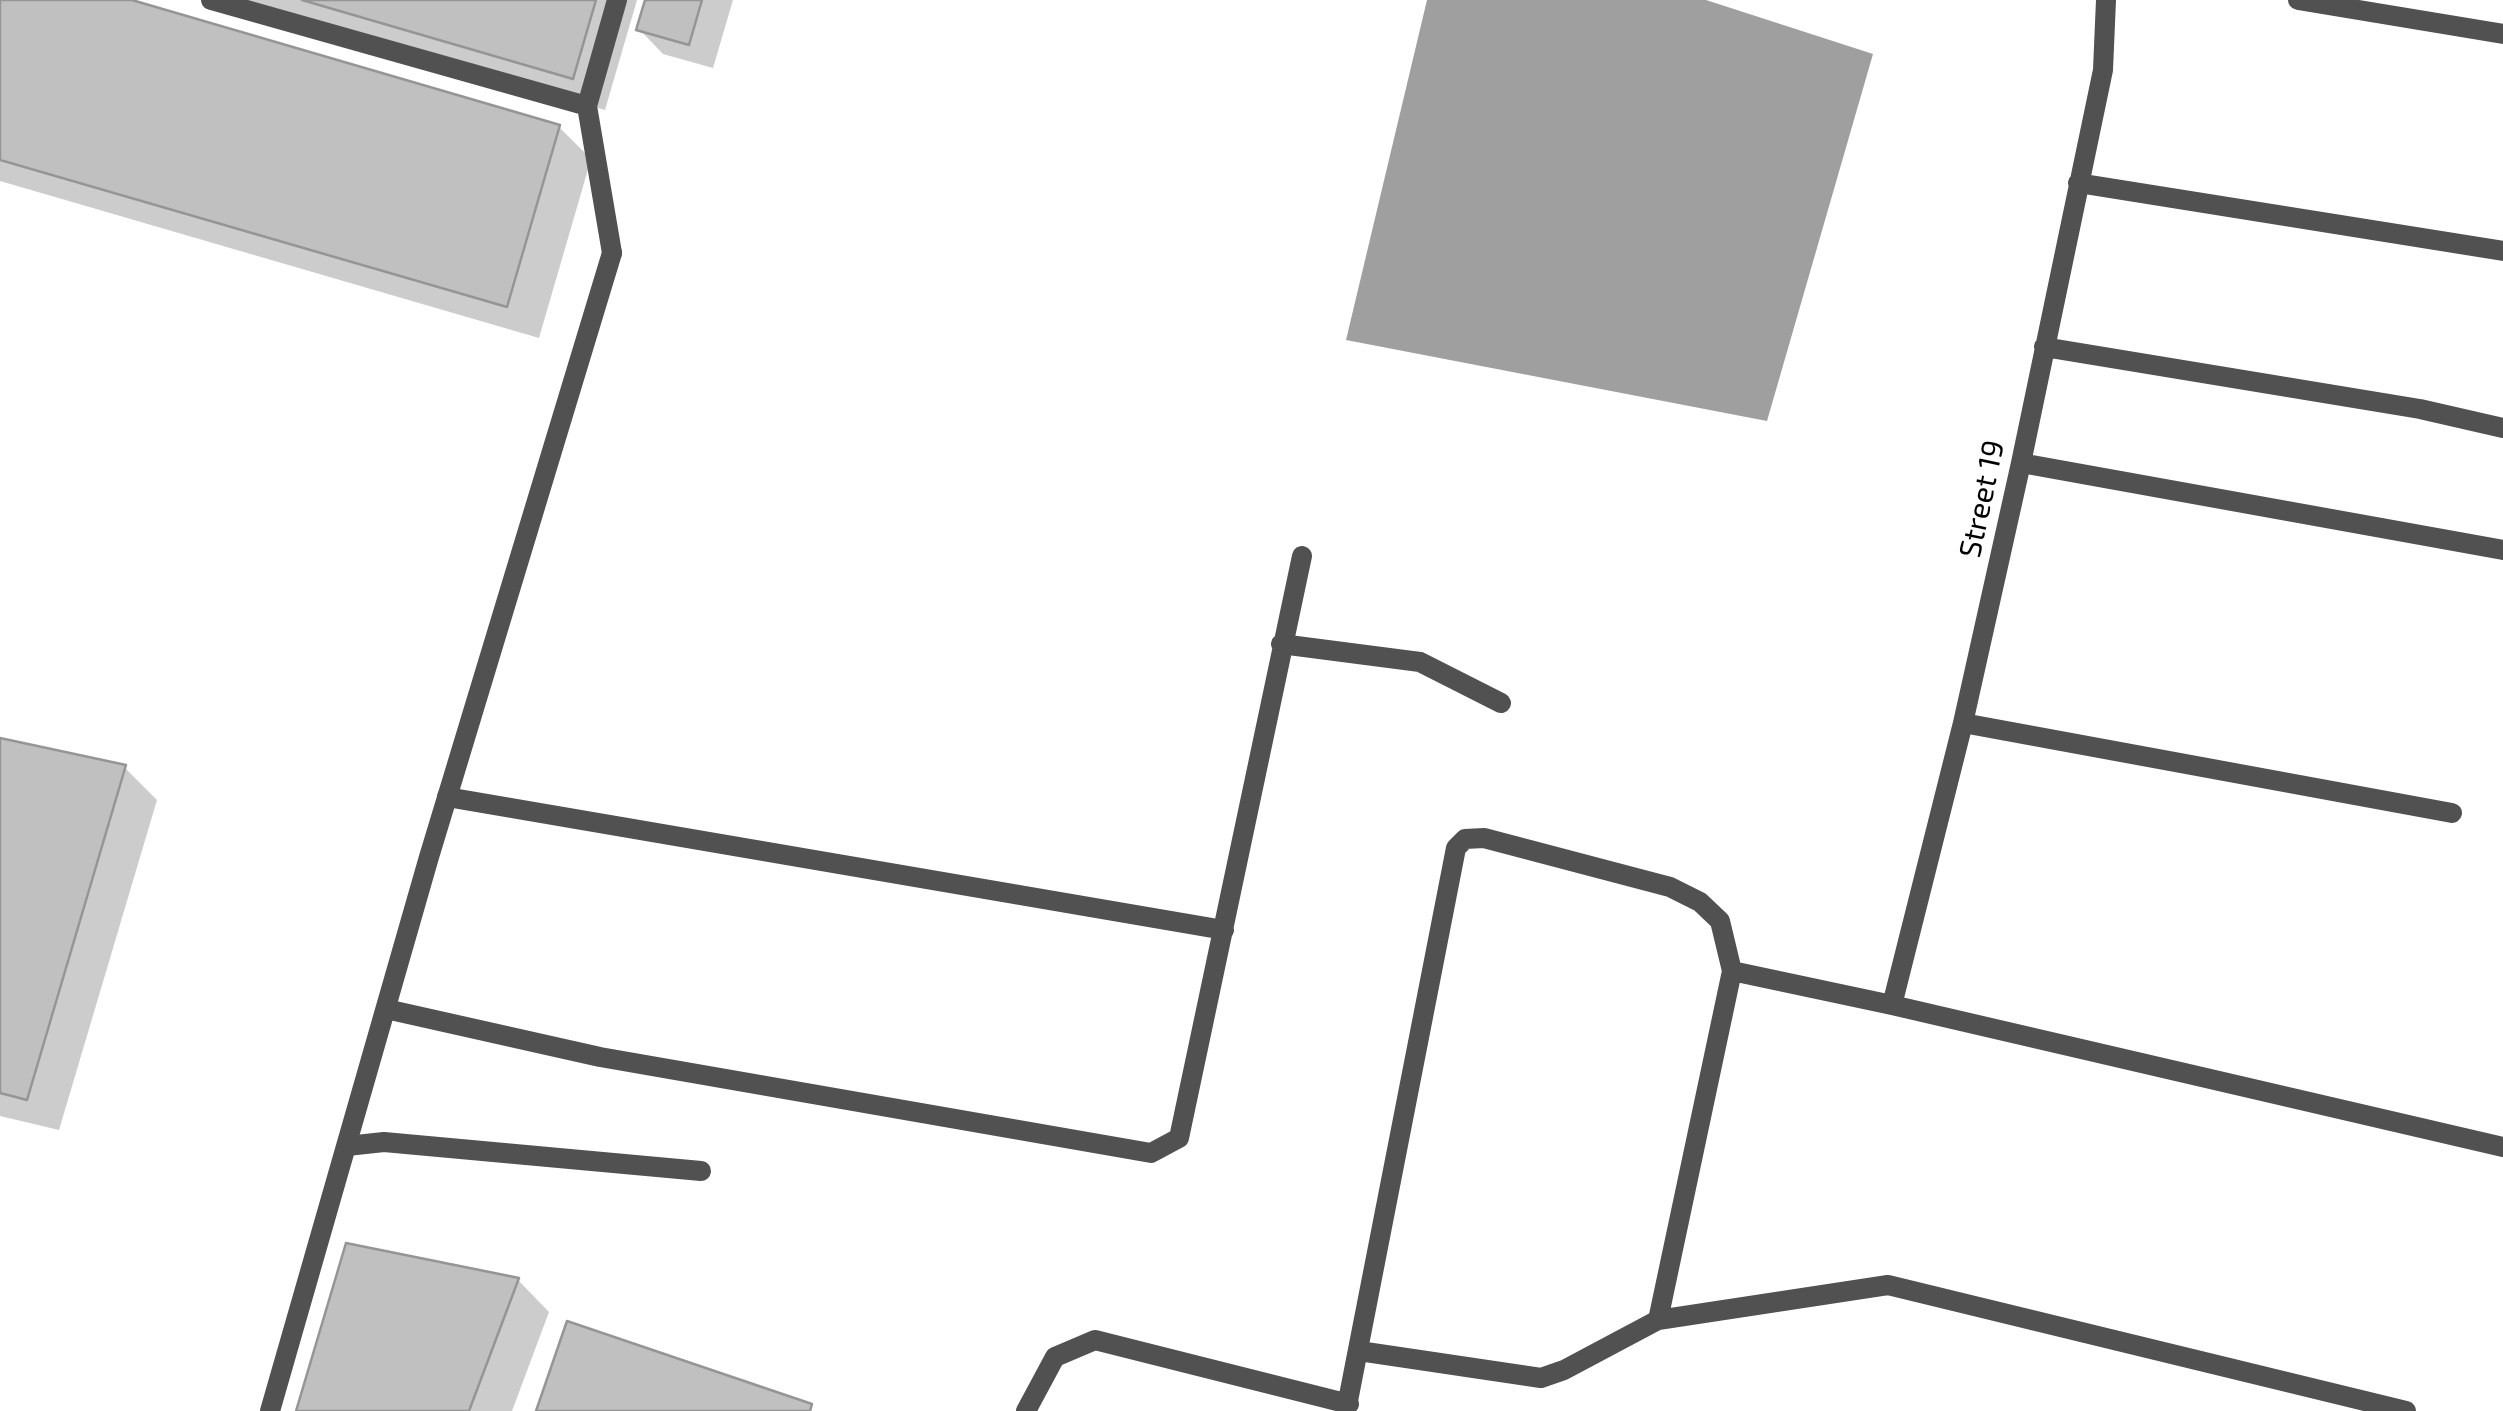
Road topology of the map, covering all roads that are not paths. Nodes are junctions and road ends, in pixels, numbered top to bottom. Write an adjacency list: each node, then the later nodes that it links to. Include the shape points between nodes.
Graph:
1 (211, 0): 6 (street)
2 (617, 0): 6 (street)
3 (2106, 0): 7 (street, Street 19, via 2102,70)
4 (2298, 0): 5 (street)
5 (2503, 34)
6 (587, 106): 17 (street, via 612,253)
7 (2078, 183): 8 (street); 9 (street, Street 19)
8 (2503, 251)
9 (2044, 347): 10 (street); 11 (street, Street 19)
10 (2503, 428)
11 (2021, 462): 12 (street); 16 (street, Street 19)
12 (2503, 550)
13 (1302, 556): 14 (street)
14 (1281, 644): 15 (street, via 1420,662); 19 (street)
15 (1501, 702)
16 (1963, 723): 18 (street); 21 (street, Street 19)
17 (447, 797): 19 (street); 22 (street)
18 (2452, 813)
19 (1224, 930): 22 (street, via 1179,1138 1151,1154 600,1058)
20 (1732, 971): 21 (street); 26 (street); 27 (street, via 1720,921 1670,888 1484,838 1465,839 1456,848)
21 (1892, 1005): 24 (street)
22 (386, 1009): 23 (street)
23 (347, 1146): 25 (street, via 384,1142); 29 (street)
24 (2503, 1147)
25 (701, 1170)
26 (1658, 1320): 27 (street, via 1541,1378); 31 (street, via 1888,1285)
27 (1360, 1351): 28 (street)
28 (1347, 1407): 30 (street, via 1096,1340 1054,1356)
29 (270, 1411)
30 (1026, 1411)
31 (2406, 1411)

